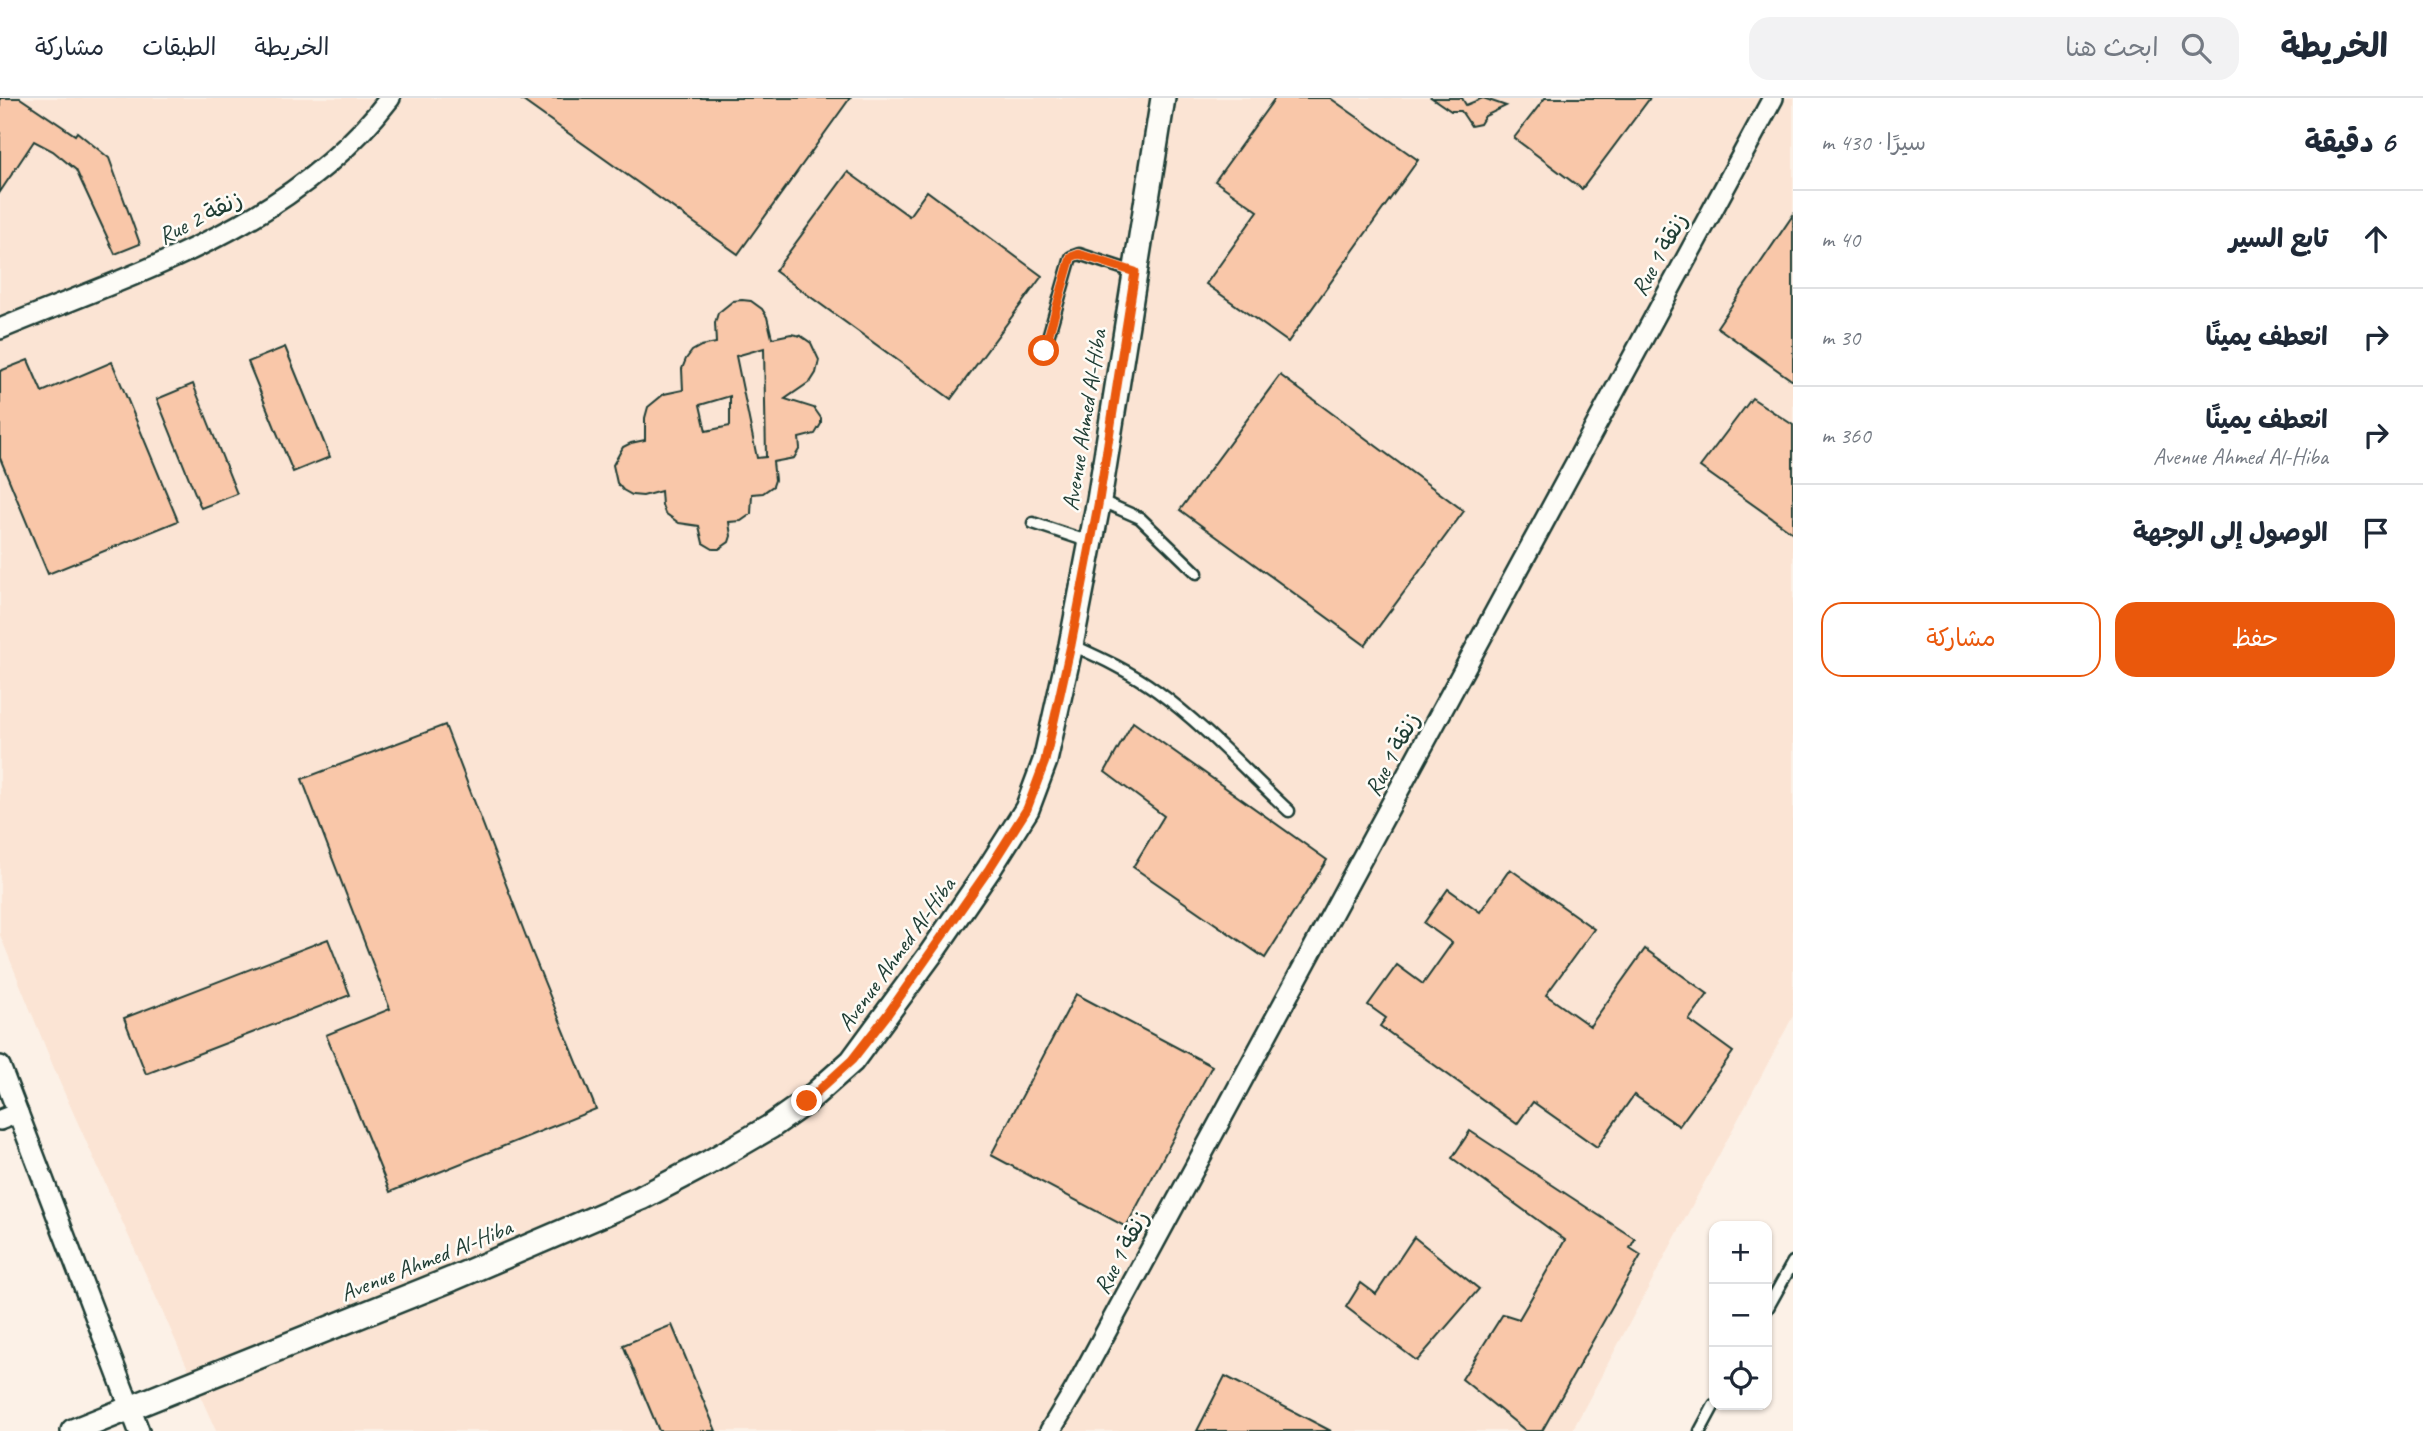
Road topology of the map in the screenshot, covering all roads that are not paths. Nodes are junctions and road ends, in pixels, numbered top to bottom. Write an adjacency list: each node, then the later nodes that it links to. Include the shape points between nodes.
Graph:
1 (390, 98): 5 (street, Rue 2 زنقة, via 341,152 250,221 186,254)
2 (1163, 98): 4 (street, Avenue Ahmed Al-Hiba)
3 (1773, 98): 21 (street, Rue 1 زنقة)
4 (1135, 272): 6 (lane, via 1079,254 1071,257); 7 (street, Avenue Ahmed Al-Hiba)
5 (0, 329)
6 (1044, 351)
7 (1099, 500): 9 (street, Avenue Ahmed Al-Hiba); 10 (lane, via 1140,518)
8 (1033, 523): 9 (lane)
9 (1091, 542): 11 (street, Avenue Ahmed Al-Hiba)
10 (1197, 573)
11 (1071, 645): 12 (lane, via 1157,691); 17 (street, Avenue Ahmed Al-Hiba, via 1045,761 1027,809 887,1015 852,1060 807,1101 770,1128 640,1198)
12 (1289, 811)
13 (0, 1066): 14 (street)
14 (9, 1116): 17 (street)
15 (1793, 1262): 16 (lane)
16 (1772, 1301)
17 (129, 1408): 19 (street, Avenue Ahmed Al-Hiba); 20 (street)
18 (1711, 1410): 22 (lane)
19 (73, 1431)
20 (139, 1431)
21 (1049, 1431)
22 (1700, 1431)

